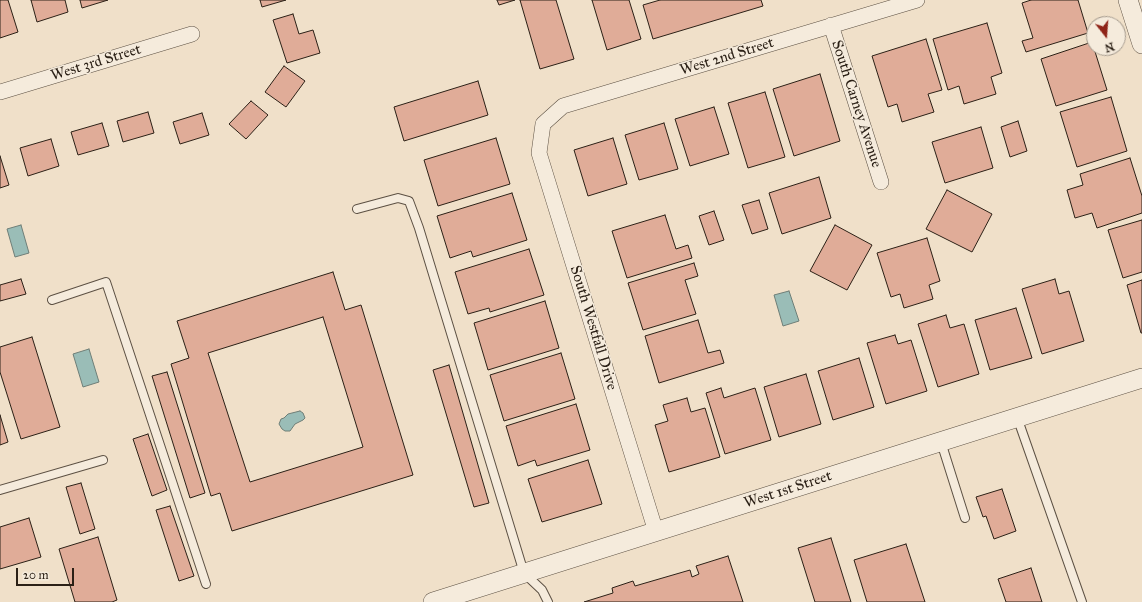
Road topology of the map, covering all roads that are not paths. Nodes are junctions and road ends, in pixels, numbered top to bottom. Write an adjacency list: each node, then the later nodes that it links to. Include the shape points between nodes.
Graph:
1 (917, 0): 3 (street, West 2nd Street)
2 (1128, 0): 5 (street)
3 (831, 25): 7 (street, West 2nd Street, via 564,106); 8 (street, South Carney Avenue)
4 (192, 34): 6 (street, West 3rd Street)
5 (1142, 44)
6 (0, 92)
7 (543, 124): 17 (street, South Westfall Drive, via 540,153)
8 (881, 182)
9 (357, 209): 18 (lane, via 398,198 409,201)
10 (52, 300): 19 (lane, via 106,282)
11 (1142, 378): 12 (street, West 1st Street)
12 (1017, 417): 13 (street, West 1st Street); 22 (lane)
13 (941, 442): 16 (lane); 17 (street, West 1st Street)
14 (102, 460): 15 (lane)
15 (0, 490)
16 (965, 518)
17 (656, 532): 18 (street, West 1st Street)
18 (524, 573): 20 (street, West 1st Street); 21 (lane, via 542,590)
19 (206, 584)
20 (433, 602)
21 (548, 602)
22 (1082, 602)

